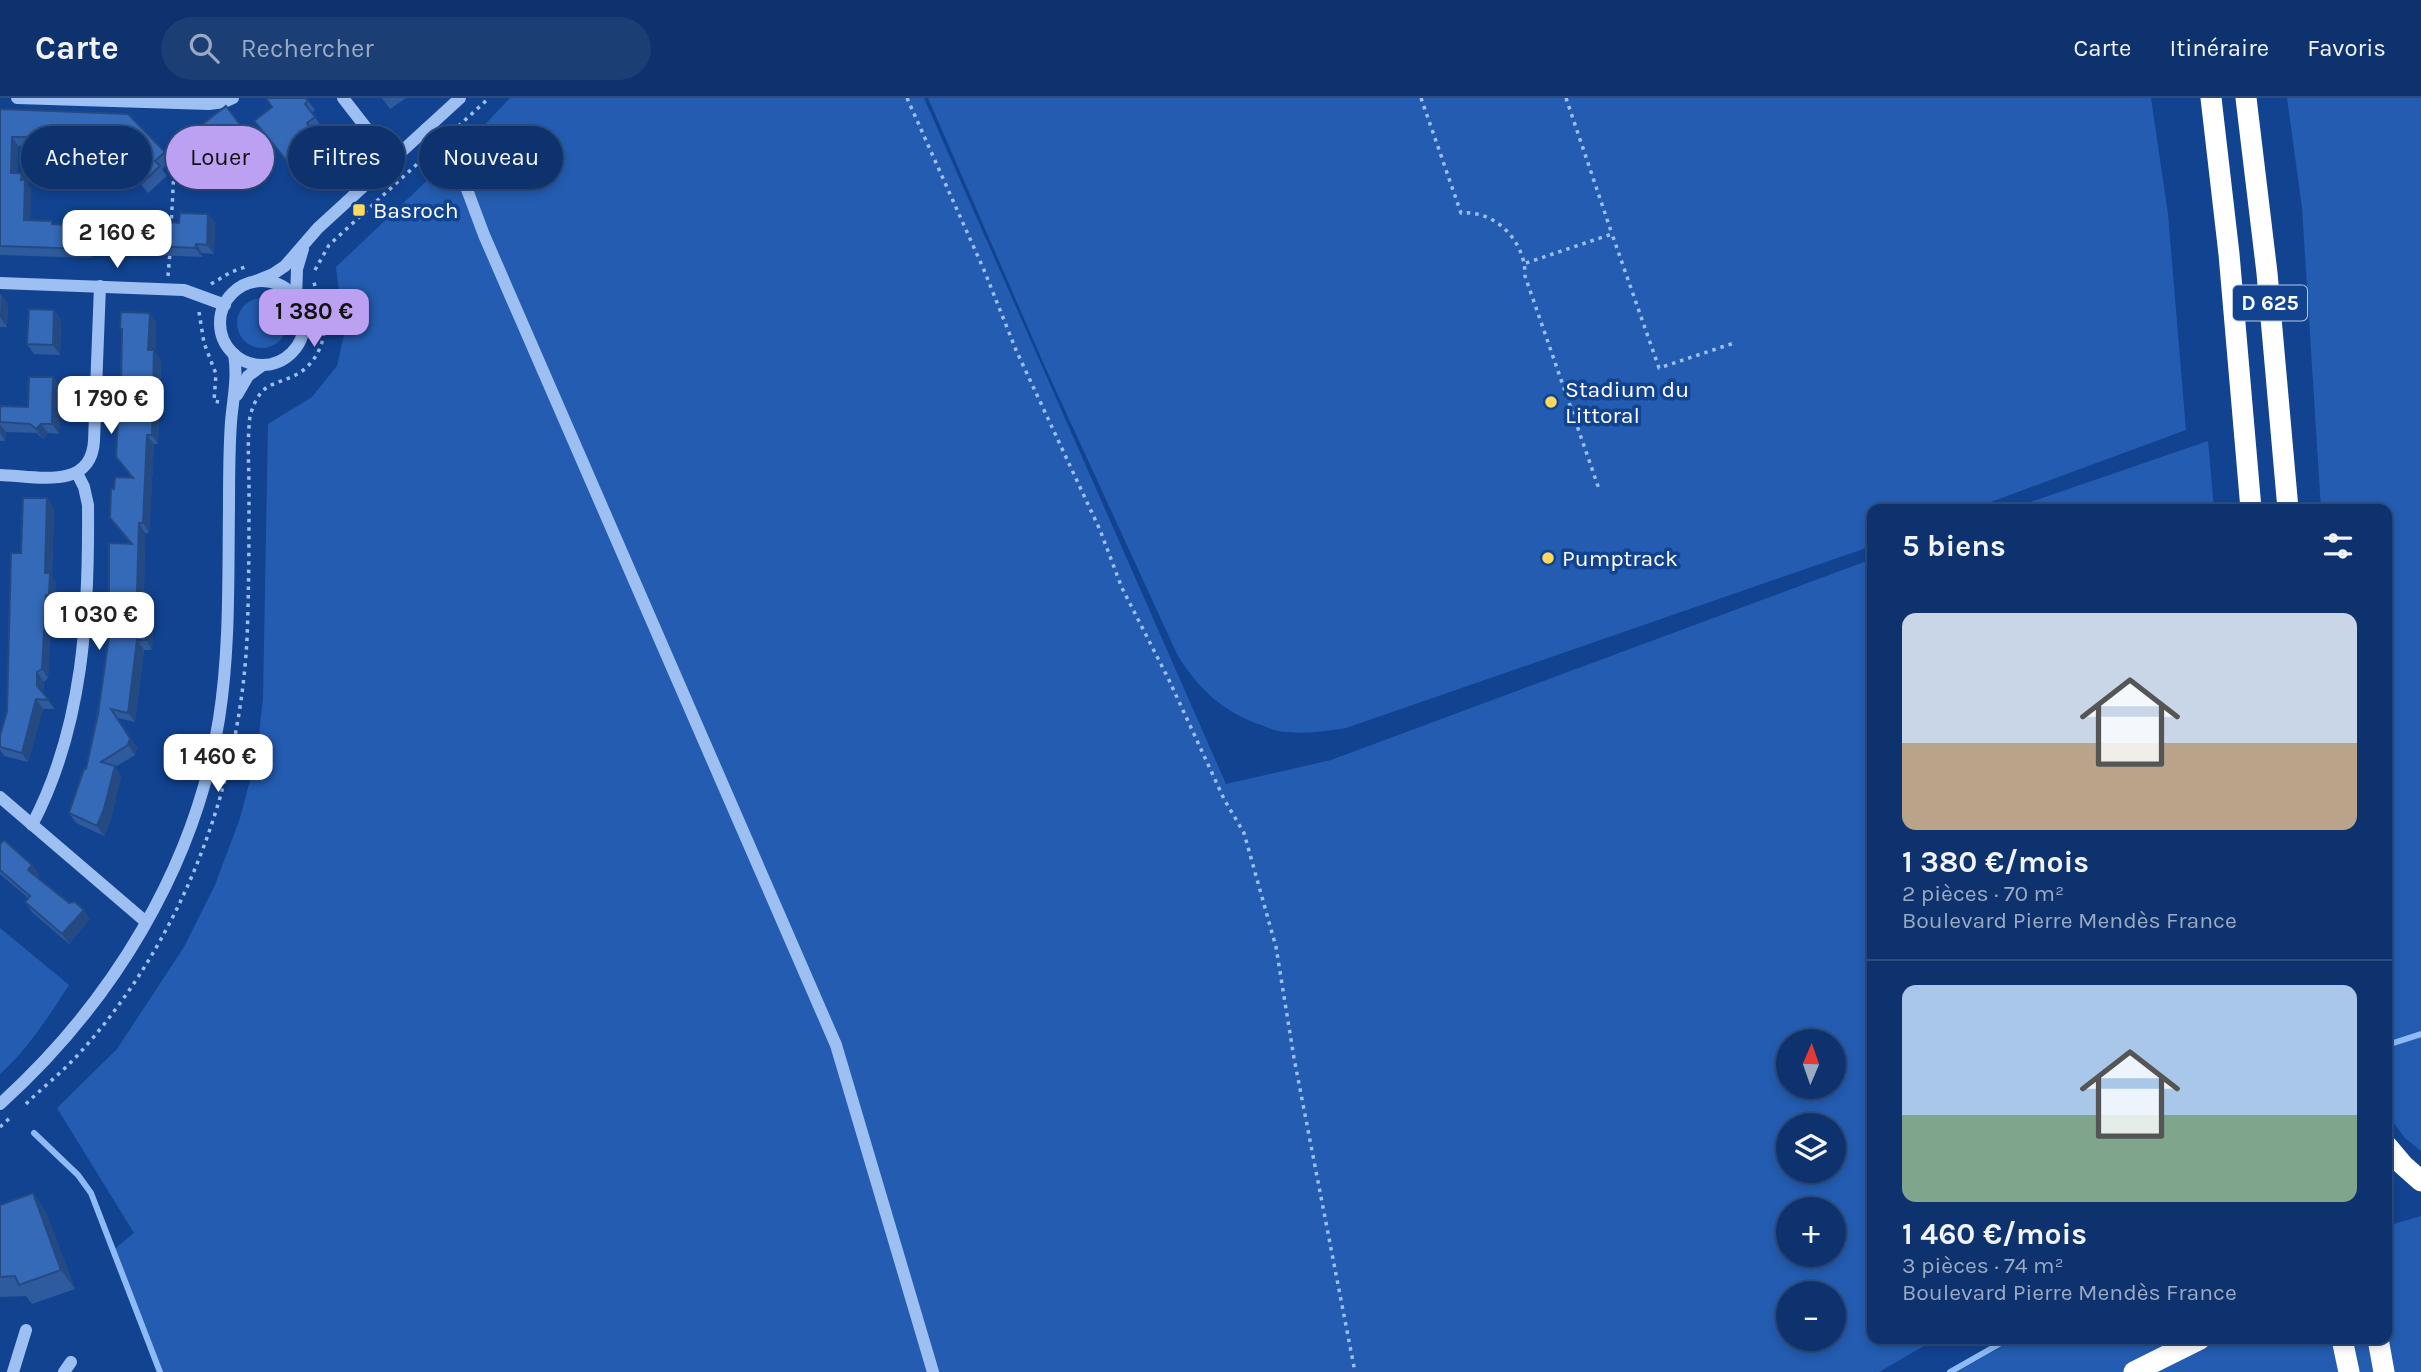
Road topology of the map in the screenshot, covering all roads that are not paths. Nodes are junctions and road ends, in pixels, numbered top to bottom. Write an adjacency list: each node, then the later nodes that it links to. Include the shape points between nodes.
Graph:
1 (17, 98): 2 (street, via 209,104)
2 (233, 98)
3 (343, 98): 7 (street)
4 (460, 98): 8 (street)
5 (2211, 98): 24 (highway, D 625)
6 (2246, 98): 25 (highway, D 625)
7 (364, 126)
8 (429, 126)
9 (419, 135): 10 (street)
10 (405, 148)
11 (360, 189): 13 (street)
12 (467, 189): 37 (street, via 836,1045)
13 (306, 242): 14 (street, via 279,271); 17 (street)
14 (253, 282): 17 (street, via 279,285); 18 (street, via 234,293)
15 (0, 283): 16 (street)
16 (100, 286): 18 (street, via 196,293); 22 (street, via 94,449 89,464)
17 (296, 299): 20 (street, via 304,319 299,344 287,357)
18 (225, 305): 19 (street, via 221,332)
19 (234, 354): 20 (street); 21 (street)
20 (263, 365): 21 (street, via 248,376)
21 (233, 405): 28 (street, via 227,633 218,722 194,816)
22 (78, 473): 23 (street); 27 (street, via 88,505 80,672 64,750)
23 (0, 475)
24 (2251, 504)
25 (2288, 504)
26 (0, 797): 27 (street)
27 (32, 825): 28 (street)
28 (146, 922): 29 (street, via 76,1027)
29 (0, 1104)
30 (2392, 1152): 31 (highway)
31 (2421, 1181)
32 (26, 1330): 36 (street)
33 (2190, 1344): 38 (highway)
34 (2343, 1344): 39 (highway)
35 (2379, 1344): 40 (highway)
36 (13, 1372)
37 (933, 1372)
38 (2134, 1372)
39 (2348, 1372)
40 (2384, 1372)

